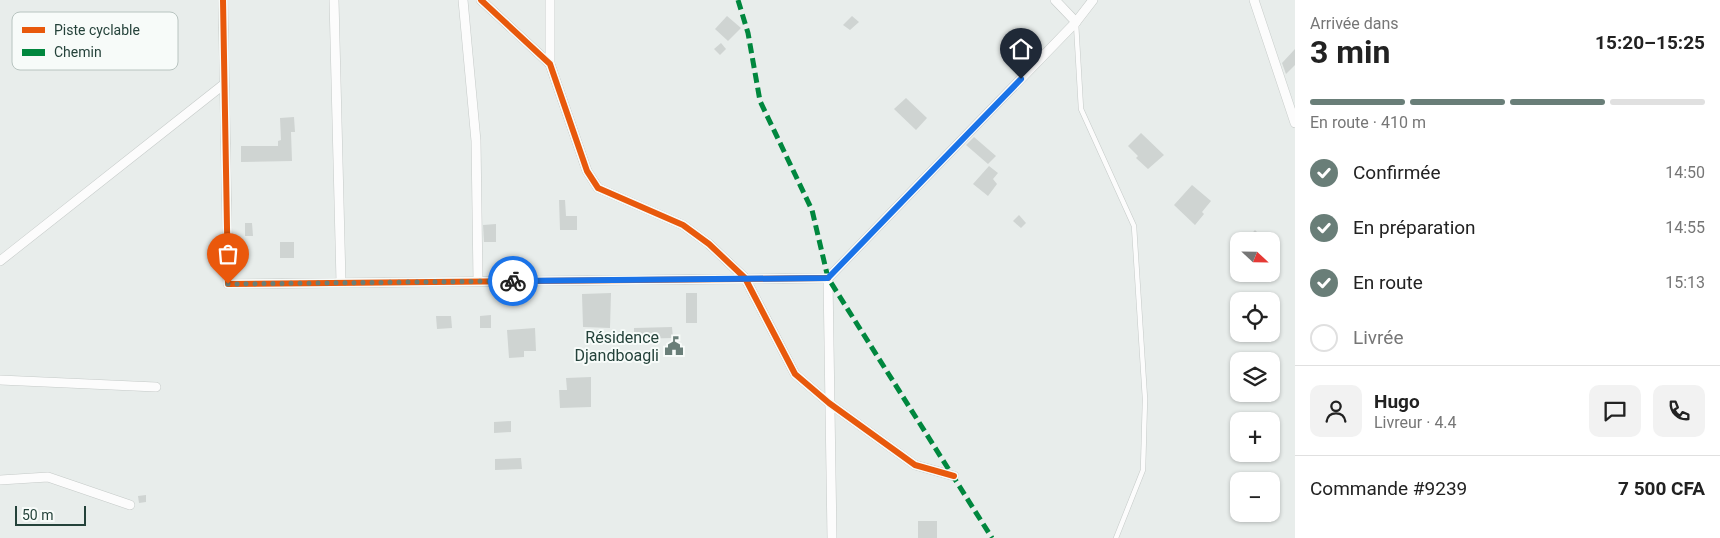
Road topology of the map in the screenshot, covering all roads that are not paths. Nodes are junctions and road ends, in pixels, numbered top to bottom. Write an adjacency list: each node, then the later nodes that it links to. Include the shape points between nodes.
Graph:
1 (223, 0): 11 (street)
2 (334, 0): 17 (street)
3 (463, 0): 16 (street, via 476,141)
4 (481, 0): 10 (street)
5 (550, 0): 10 (street)
6 (1054, 0): 9 (street)
7 (1093, 0): 9 (street)
8 (1254, 0): 12 (street)
9 (1076, 22): 15 (street); 25 (lane, via 1081,109 1134,226 1145,399 1143,470)
10 (550, 64): 14 (street, via 587,171 598,188 683,225)
11 (223, 85): 13 (street); 17 (street, via 228,284)
12 (1295, 123)
13 (0, 261)
14 (745, 278): 15 (street); 16 (street); 20 (street, via 795,374)
15 (828, 278): 20 (street)
16 (478, 281): 17 (street)
17 (342, 282)
18 (0, 380): 19 (street)
19 (156, 387)
20 (829, 403): 21 (street, via 915,464); 24 (street)
21 (954, 476)
22 (0, 480): 23 (street, via 48,477)
23 (130, 505)
24 (832, 538)
25 (1116, 538)

